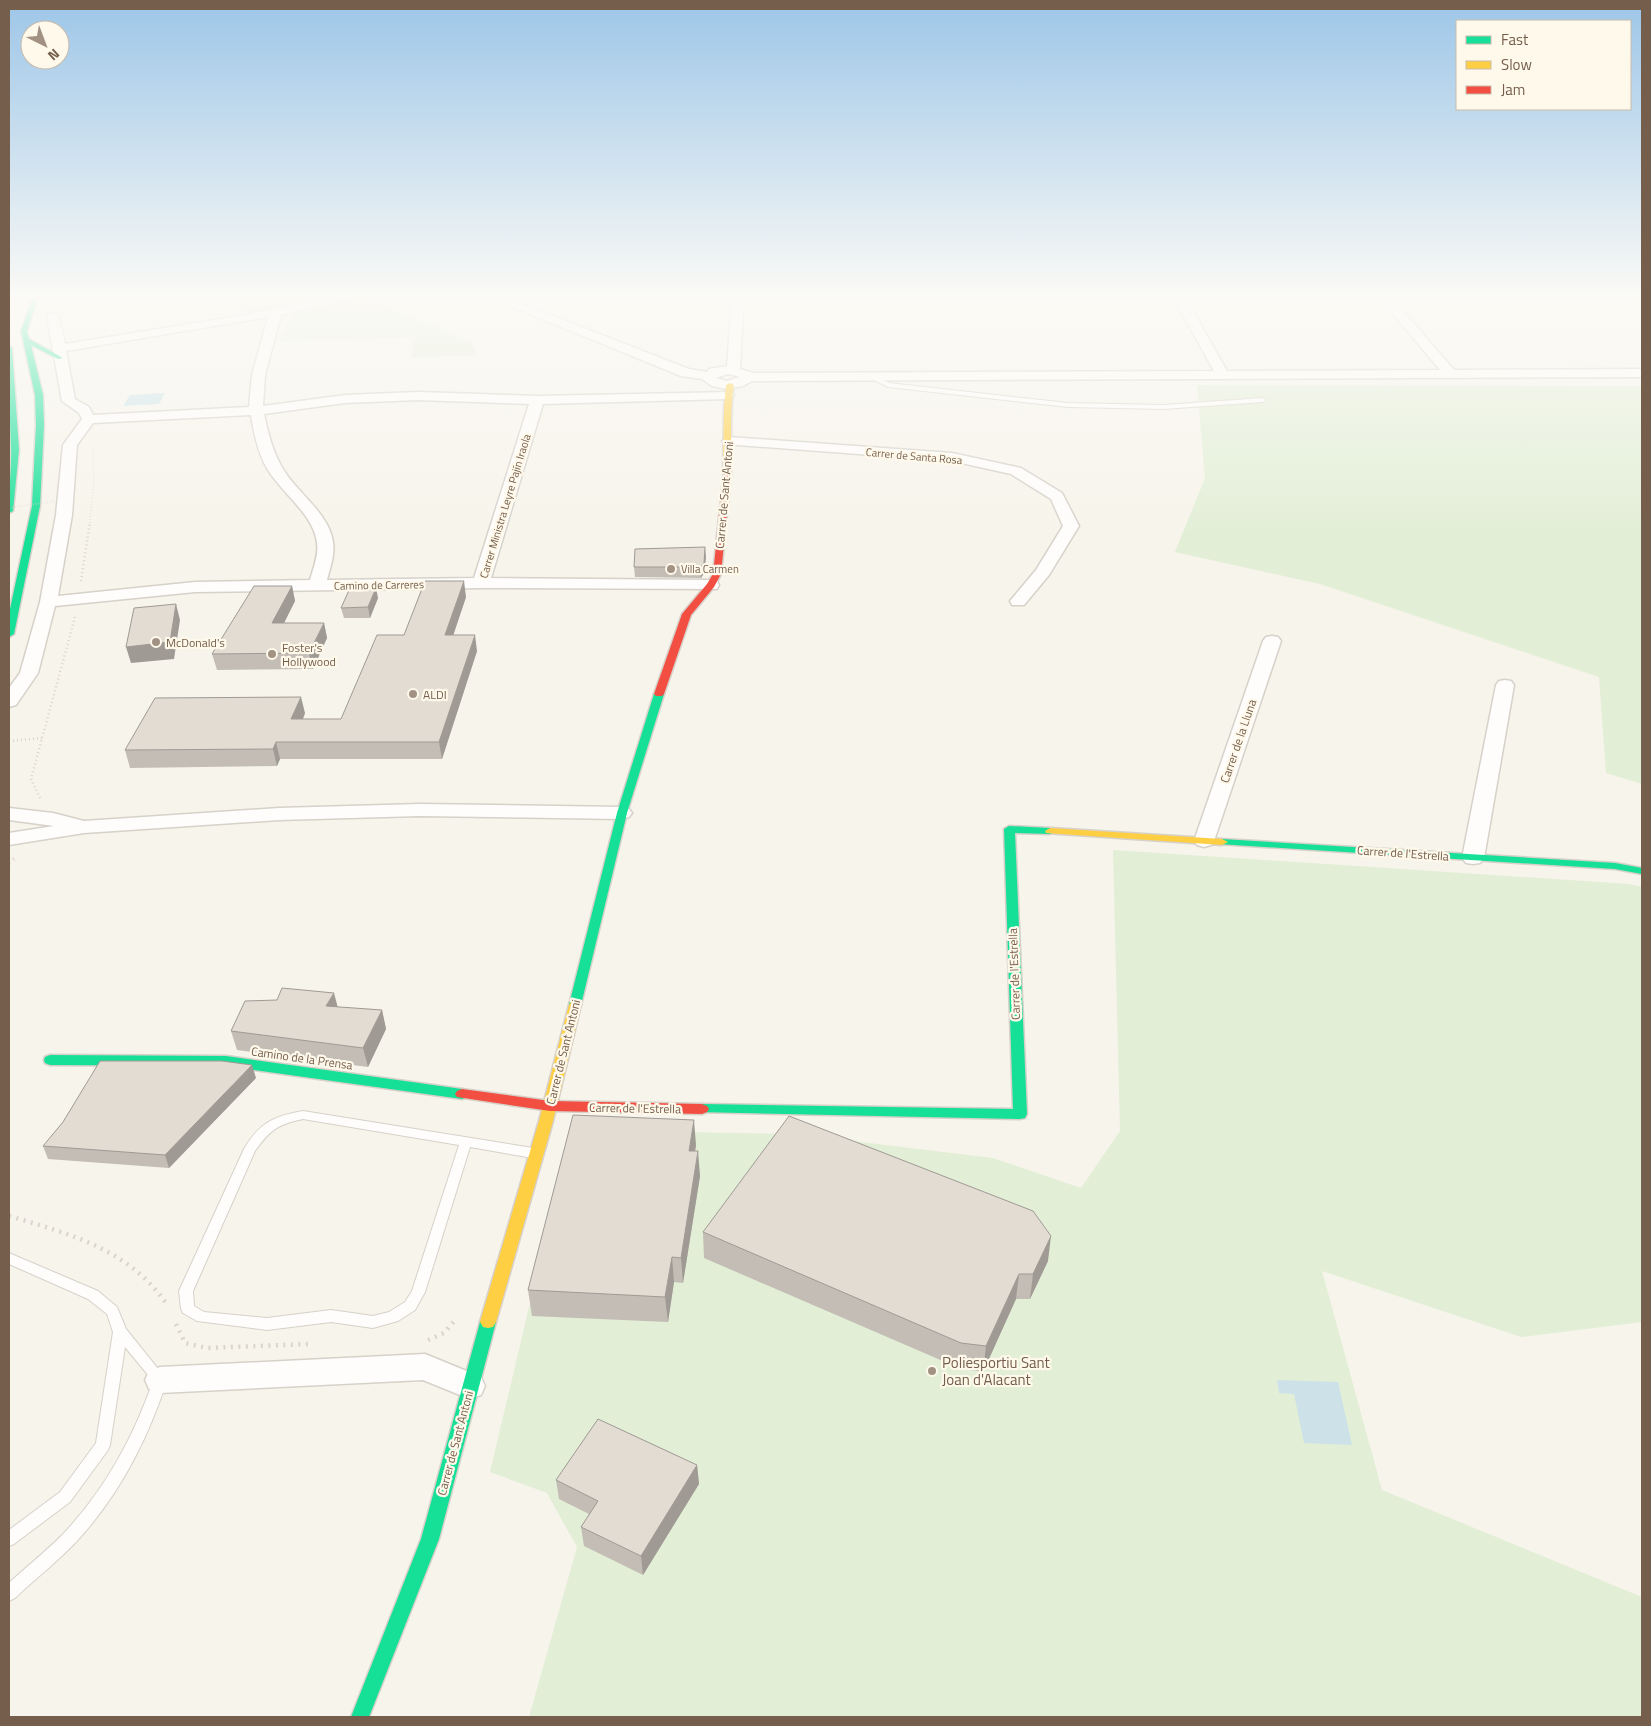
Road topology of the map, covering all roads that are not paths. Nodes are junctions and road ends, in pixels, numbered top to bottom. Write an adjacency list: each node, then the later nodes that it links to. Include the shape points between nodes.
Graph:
1 (748, 377): 8 (street)
2 (12, 378): 14 (street, via 15,483)
3 (35, 378): 20 (street, via 40,425 36,506)
4 (64, 378): 12 (street, via 68,401 84,410)
5 (257, 378): 11 (street)
6 (710, 378): 8 (street)
7 (873, 378): 10 (lane, via 888,385 1068,405 1163,408)
8 (728, 390): 9 (street); 13 (street, Carrer de Sant Antoni)
9 (537, 400): 11 (street, via 418,396 345,399); 15 (street, Carrer Ministra Leyre Pajín Iraola)
10 (1263, 400)
11 (256, 411): 12 (street); 16 (street, via 277,473 305,507 324,538 323,559)
12 (89, 419): 19 (street, via 70,445 64,515)
13 (729, 441): 17 (street, Carrer de Sant Antoni, via 717,574); 18 (street, Carrer de Santa Rosa, via 952,458 1016,471 1057,496 1071,526 1043,572)
14 (9, 512)
15 (481, 583): 16 (street, Camino de Carreres); 17 (street, Camino de Carreres)
16 (316, 585): 19 (street, Camino de Carreres, via 195,587)
17 (711, 585): 24 (street, Carrer de Sant Antoni, via 688,614 653,710)
18 (1018, 601)
19 (48, 602): 23 (street, via 29,673)
20 (9, 634)
21 (1272, 641): 28 (street, Carrer de la Lluna)
22 (1505, 685): 29 (street)
23 (9, 700)
24 (622, 813): 26 (street, via 420,810 279,814); 32 (street, Carrer de Sant Antoni)
25 (9, 814): 26 (street, via 53,819)
26 (84, 827): 27 (street)
27 (9, 839)
28 (1204, 841): 29 (street, Carrer de l'Estrella); 32 (street, Carrer de l'Estrella, via 1009,829 1020,1114)
29 (1473, 858): 30 (street, Carrer de l'Estrella, via 1615,866)
30 (1642, 871)
31 (50, 1060): 32 (street, Camino de la Prensa, via 226,1060)
32 (550, 1106): 34 (street, Carrer de Sant Antoni)
33 (466, 1142): 33 (lane, via 303,1115 283,1118 264,1128 250,1149 186,1291 188,1309 202,1317 267,1324 331,1316 373,1322 393,1317 410,1306 418,1292); 34 (lane)
34 (536, 1154): 38 (street, Carrer de Sant Antoni)
35 (9, 1258): 36 (lane, via 93,1295 112,1311)
36 (120, 1332): 37 (lane); 39 (lane, via 103,1445 65,1498)
37 (160, 1380): 38 (street, via 425,1367); 40 (lane, via 150,1413 128,1460 76,1531)
38 (470, 1386): 41 (street, Carrer de Sant Antoni, via 430,1539)
39 (9, 1539)
40 (9, 1593)
41 (360, 1717)

